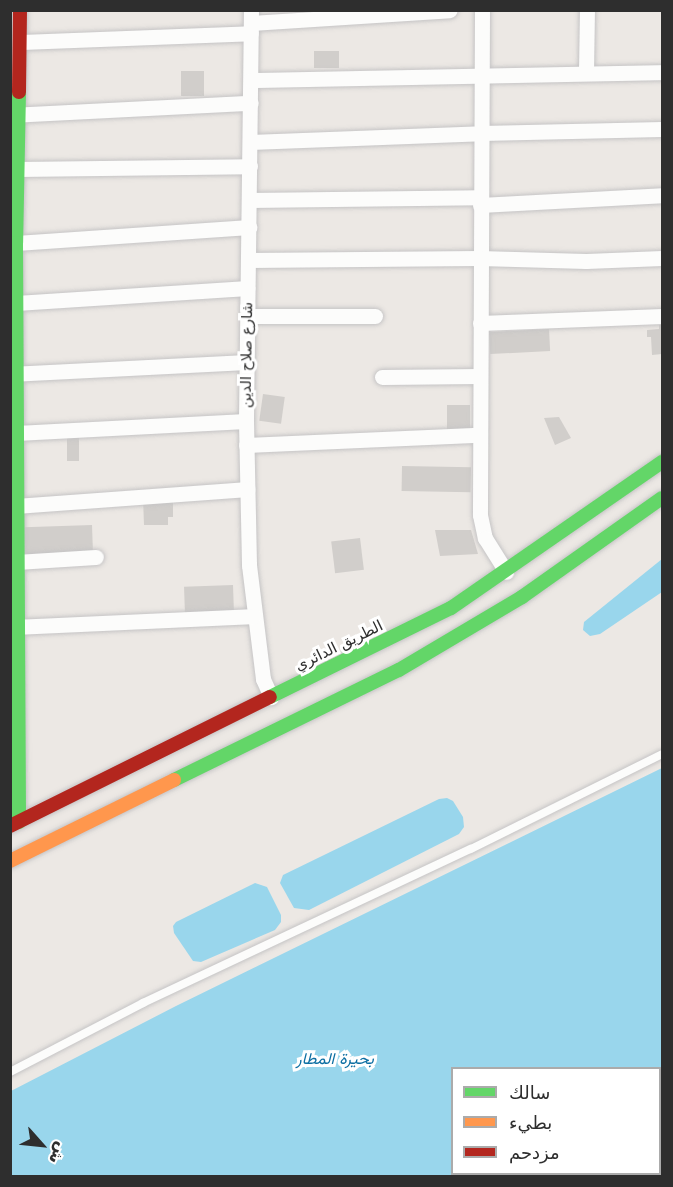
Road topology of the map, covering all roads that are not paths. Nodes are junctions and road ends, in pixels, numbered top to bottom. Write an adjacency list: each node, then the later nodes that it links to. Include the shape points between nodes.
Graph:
1 (450, 10): 5 (street)
2 (482, 10): 9 (street)
3 (587, 10): 7 (street)
4 (17, 16): 6 (main road)
5 (251, 22): 6 (street); 10 (street, شارع صلاح الدين)
6 (21, 42): 12 (main road)
7 (586, 72): 8 (street); 9 (street)
8 (663, 72)
9 (482, 73): 10 (street); 14 (street)
10 (251, 80): 11 (street, شارع صلاح الدين)
11 (251, 102): 12 (street); 15 (street, شارع صلاح الدين)
12 (14, 115): 17 (main road)
13 (663, 129): 14 (street)
14 (481, 133): 15 (street); 20 (street)
15 (250, 142): 16 (street, شارع صلاح الدين)
16 (250, 166): 17 (street); 19 (street, شارع صلاح الدين)
17 (17, 169): 22 (main road)
18 (663, 195): 20 (street)
19 (249, 200): 20 (street); 21 (street, شارع صلاح الدين)
20 (480, 201): 23 (street)
21 (249, 227): 22 (street); 25 (street, شارع صلاح الدين)
22 (16, 243): 27 (main road)
23 (479, 258): 24 (street); 25 (street); 31 (street)
24 (663, 258)
25 (248, 260): 26 (street, شارع صلاح الدين)
26 (248, 288): 27 (street); 29 (street, شارع صلاح الدين)
27 (16, 303): 33 (main road)
28 (663, 315): 31 (street)
29 (247, 316): 30 (street); 32 (street, شارع صلاح الدين)
30 (375, 316)
31 (480, 322): 34 (street)
32 (247, 362): 33 (street); 36 (street, شارع صلاح الدين)
33 (13, 374): 37 (main road)
34 (480, 376): 35 (street); 38 (street)
35 (382, 377)
36 (246, 421): 37 (street); 39 (street, شارع صلاح الدين)
37 (16, 433): 43 (main road)
38 (479, 435): 39 (street); 46 (street, via 482,524 485,538)
39 (246, 445): 41 (street, شارع صلاح الدين)
40 (663, 462): 46 (main road, الطريق الدائري)
41 (247, 489): 43 (street); 47 (street, شارع صلاح الدين)
42 (663, 498): 52 (main road, via 522,597 399,670)
43 (16, 506): 45 (main road)
44 (96, 557): 45 (street)
45 (16, 562): 48 (main road)
46 (506, 572): 49 (main road, الطريق الدائري, via 451,608)
47 (254, 616): 48 (street); 49 (street, شارع صلاح الدين, via 263,679)
48 (16, 627): 51 (main road)
49 (271, 697): 51 (main road, الطريق الدائري)
50 (663, 754): 53 (lane, via 471,849 143,1002)
51 (15, 824)
52 (10, 861)
53 (10, 1072)

